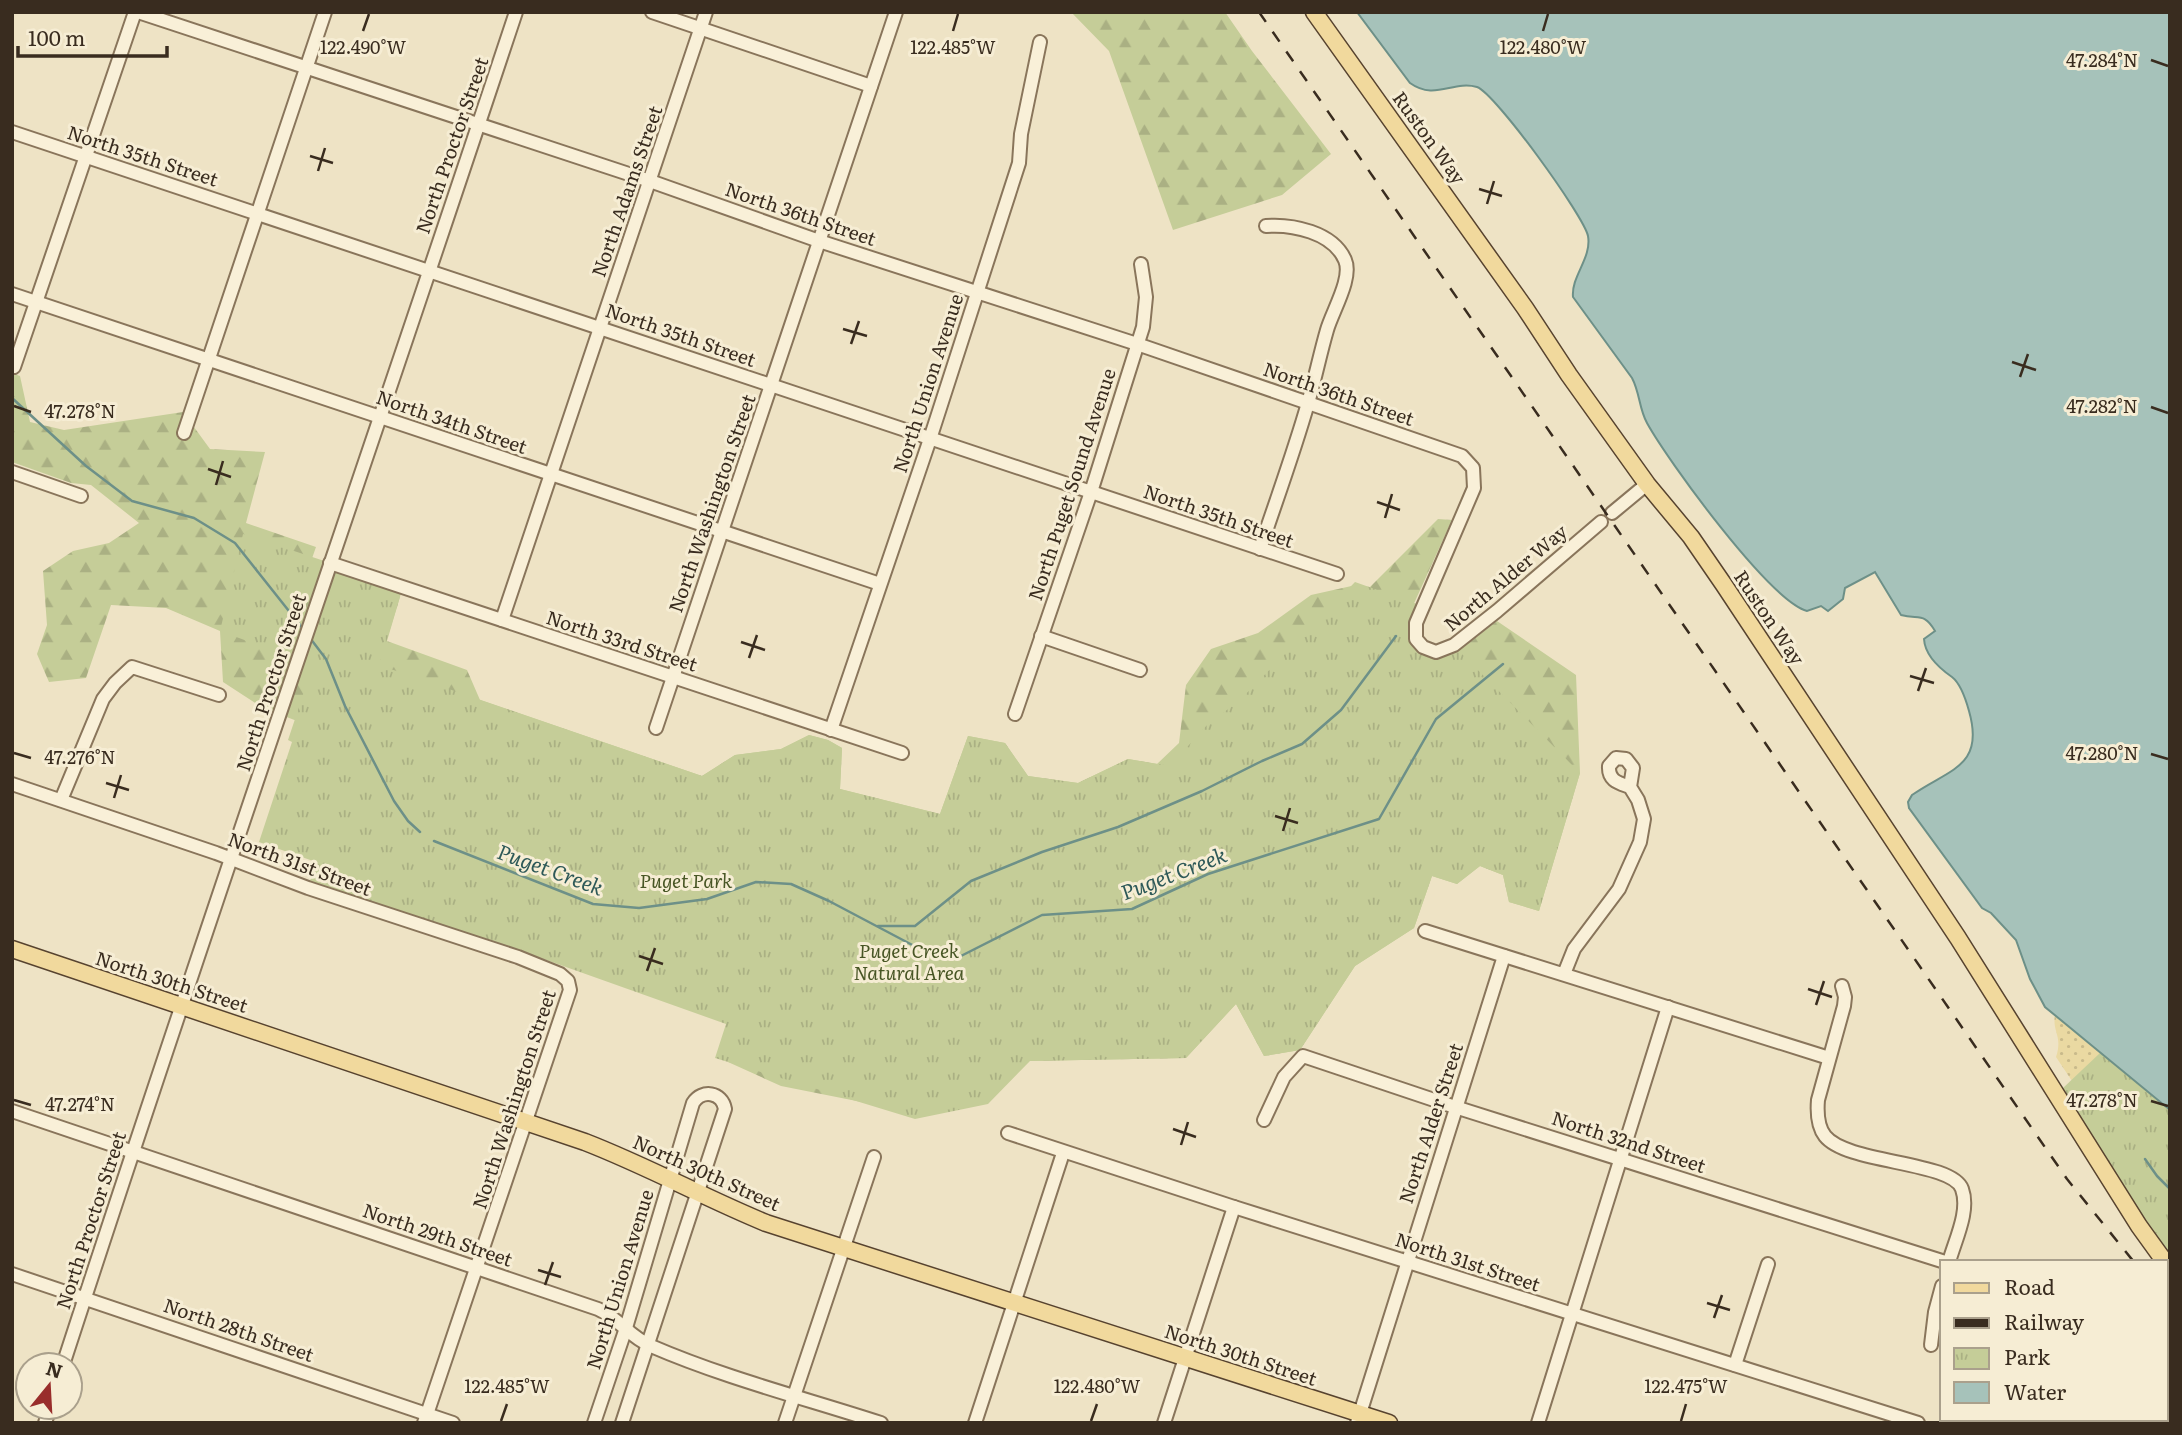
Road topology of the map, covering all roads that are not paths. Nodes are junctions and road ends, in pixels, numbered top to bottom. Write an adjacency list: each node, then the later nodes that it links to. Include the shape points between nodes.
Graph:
1 (136, 12): 10 (street, North 36th Street); 14 (street)
2 (325, 12): 10 (street)
3 (516, 12): 12 (street, North Proctor Street)
4 (652, 12): 8 (street)
5 (706, 12): 8 (street, North Adams Street)
6 (895, 12): 11 (street, North Washington Street)
7 (1314, 12): 35 (main road, Ruston Way)
8 (701, 29): 11 (street); 15 (street, North Adams Street)
9 (1040, 42): 21 (street, North Union Avenue, via 1020,159)
10 (306, 69): 12 (street, North 36th Street); 16 (street)
11 (871, 86): 18 (street, North Washington Street)
12 (478, 126): 15 (street, North 36th Street); 20 (street, North Proctor Street)
13 (12, 132): 14 (street, North 35th Street)
14 (85, 156): 16 (street, North 35th Street); 23 (street)
15 (650, 181): 18 (street, North 36th Street); 24 (street, North Adams Street)
16 (257, 213): 20 (street, North 35th Street); 26 (street)
17 (1265, 226): 29 (street, via 1292,226 1315,234 1345,260 1344,286 1327,328)
18 (819, 241): 21 (street, North 36th Street); 28 (street, North Washington Street)
19 (1141, 264): 25 (street, North Puget Sound Avenue, via 1146,307)
20 (429, 271): 24 (street, North 35th Street); 30 (street, North Proctor Street)
21 (976, 292): 25 (street, North 36th Street); 32 (street, North Union Avenue)
22 (12, 294): 23 (street, North 34th Street)
23 (36, 302): 26 (street, North 34th Street); 27 (street)
24 (601, 327): 28 (street, North 35th Street); 34 (street, North Adams Street)
25 (1137, 344): 29 (street, North 36th Street); 36 (street, North Puget Sound Avenue)
26 (208, 359): 30 (street, North 34th Street); 31 (street)
27 (14, 367)
28 (771, 385): 32 (street, North 35th Street); 38 (street, North Washington Street)
29 (1308, 402): 39 (street); 43 (street, North 36th Street, via 1452,452 1471,464 1474,488)
30 (380, 417): 34 (street, North 34th Street); 40 (street, North Proctor Street)
31 (184, 433)
32 (930, 439): 36 (street, North 35th Street); 42 (street, North Union Avenue)
33 (12, 472): 37 (street)
34 (551, 475): 38 (street, North 34th Street); 44 (street, North Adams Street)
35 (1647, 484): 43 (street, North Alder Way, via 1444,650 1436,652 1417,643); 81 (main road, Ruston Way, via 1691,537 1859,788)
36 (1091, 492): 39 (street, North 35th Street); 45 (street, North Puget Sound Avenue)
37 (81, 496)
38 (722, 531): 42 (street, North 34th Street); 47 (street, North Washington Street)
39 (1260, 549): 41 (street, North 35th Street)
40 (328, 569): 44 (street, North 33rd Street); 56 (street, North Proctor Street)
41 (1337, 575)
42 (880, 584): 51 (street, North Union Avenue)
43 (1419, 616)
44 (502, 620): 47 (street, North 33rd Street)
45 (1041, 636): 46 (street); 49 (street, North Puget Sound Avenue)
46 (1140, 670)
47 (673, 677): 50 (street, North Washington Street); 51 (street, North 33rd Street)
48 (219, 695): 55 (street, via 132,667 103,699)
49 (1015, 714)
50 (656, 728)
51 (831, 730): 52 (street, North 33rd Street)
52 (902, 753)
53 (12, 784): 55 (street, North 31st Street)
54 (1630, 788): 60 (street, via 1644,819 1640,842 1619,889 1574,949)
55 (61, 800): 56 (street, North 31st Street)
56 (232, 859): 61 (street, North 31st Street, via 518,957 560,974); 63 (street, North Proctor Street)
57 (1425, 931): 59 (street)
58 (12, 949): 63 (main road, North 30th Street)
59 (1504, 956): 60 (street); 66 (street, North Alder Street)
60 (1564, 974): 64 (street)
61 (570, 985): 69 (street, North Washington Street)
62 (1842, 986): 65 (street, via 1845,997)
63 (182, 1006): 69 (main road, North 30th Street); 71 (street, North Proctor Street)
64 (1668, 1007): 65 (street); 74 (street)
65 (1829, 1058): 80 (street, via 1817,1110 1825,1136 1843,1148 1957,1180 1963,1191 1964,1212)
66 (1455, 1107): 68 (street, North 32nd Street, via 1303,1056 1284,1077); 74 (street, North 32nd Street); 82 (street, North Alder Street)
67 (12, 1111): 71 (street, North 29th Street)
68 (1264, 1120)
69 (525, 1122): 75 (main road, North 30th Street); 84 (street, North Washington Street)
70 (1008, 1133): 72 (street, North 31st Street)
71 (132, 1151): 84 (street, North 29th Street); 87 (street, North Proctor Street)
72 (1063, 1153): 77 (street, North 31st Street); 88 (street)
73 (874, 1157): 78 (street)
74 (1621, 1159): 79 (street, North 32nd Street); 89 (street)
75 (671, 1179): 76 (main road, North 30th Street); 76 (street, North Union Avenue, via 695,1099 704,1094 716,1096 725,1109); 90 (street, North Union Avenue)
76 (698, 1194): 78 (main road, North 30th Street); 91 (street, North Union Avenue)
77 (1234, 1207): 82 (street, North 31st Street); 94 (street)
78 (843, 1249): 88 (main road, North 30th Street); 96 (street)
79 (1941, 1260)
80 (1948, 1260)
81 (2164, 1260)
82 (1407, 1262): 89 (street, North 31st Street); 98 (street, North Alder Street)
83 (1768, 1264): 95 (street)
84 (477, 1268): 90 (street, North 29th Street, via 598,1309); 97 (street, North Washington Street)
85 (12, 1273): 87 (street, North 28th Street)
86 (1940, 1293): 92 (street)
87 (85, 1297): 93 (street, North Proctor Street); 97 (street, North 28th Street)
88 (1014, 1304): 94 (main road, North 30th Street); 105 (street)
89 (1572, 1314): 95 (street, North 31st Street); 108 (street)
90 (625, 1331): 91 (street, North 29th Street); 101 (street, North Union Avenue)
91 (648, 1345): 96 (street, North 29th Street); 102 (street, North Union Avenue)
92 (1931, 1345)
93 (68, 1351)
94 (1185, 1358): 98 (main road, North 30th Street); 106 (street)
95 (1735, 1365): 99 (street, North 31st Street)
96 (795, 1395): 103 (street); 104 (street, North 29th Street)
97 (425, 1418): 100 (street, North 28th Street)
98 (1358, 1418): 107 (main road, North 30th Street)
99 (1899, 1420): 109 (street, North 31st Street)
100 (453, 1423)
101 (594, 1423)
102 (622, 1423)
103 (785, 1423)
104 (881, 1423)
105 (975, 1423)
106 (1164, 1423)
107 (1389, 1423)
108 (1538, 1423)
109 (1918, 1423)

